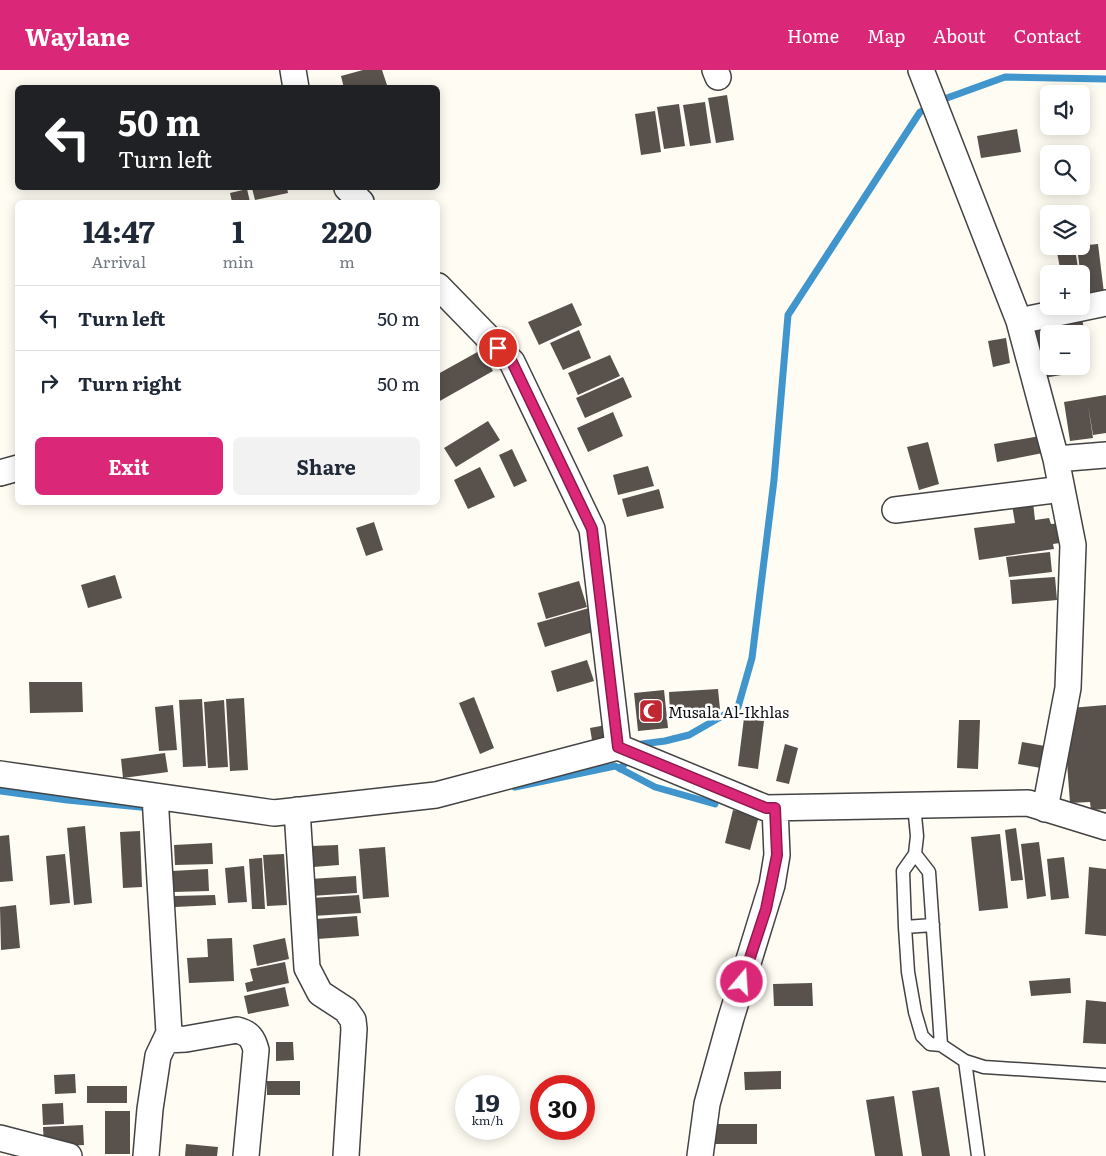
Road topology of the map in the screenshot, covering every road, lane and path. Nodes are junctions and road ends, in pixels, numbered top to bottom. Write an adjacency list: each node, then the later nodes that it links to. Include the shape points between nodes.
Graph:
1 (293, 70): 3 (street)
2 (921, 70): 8 (street)
3 (296, 85)
4 (349, 190): 5 (street)
5 (359, 200)
6 (440, 291): 15 (street, via 512,362 592,529)
7 (1106, 303): 8 (street)
8 (1019, 321): 10 (street)
9 (1106, 455): 10 (street)
10 (1056, 459): 13 (street)
11 (15, 469): 12 (street)
12 (0, 473)
13 (1062, 489): 14 (street); 20 (street, via 1073,545 1068,688)
14 (895, 510)
15 (618, 747): 19 (street, via 766,808); 21 (street, via 436,794)
16 (0, 774): 17 (street)
17 (155, 796): 21 (street, via 274,813); 26 (street)
18 (914, 805): 19 (street); 20 (street, via 1028,803); 23 (lane)
19 (775, 808): 35 (street, via 777,855 772,885 707,1104)
20 (1045, 809): 22 (street)
21 (297, 810): 34 (street, via 307,968 320,993 346,1010 353,1020)
22 (1106, 827)
23 (915, 854): 24 (lane, via 929,872); 25 (lane, via 903,871)
24 (933, 925): 25 (lane); 27 (lane)
25 (905, 927): 27 (lane, via 908,972 922,1036 930,1044)
26 (166, 1040): 32 (street, via 158,1056); 33 (street, via 237,1030 250,1036 256,1050)
27 (941, 1045): 28 (lane)
28 (965, 1061): 29 (lane, via 984,1067); 36 (lane)
29 (1106, 1075)
30 (0, 1138): 31 (street)
31 (70, 1156)
32 (146, 1156)
33 (246, 1156)
34 (346, 1156)
35 (700, 1156)
36 (978, 1156)

